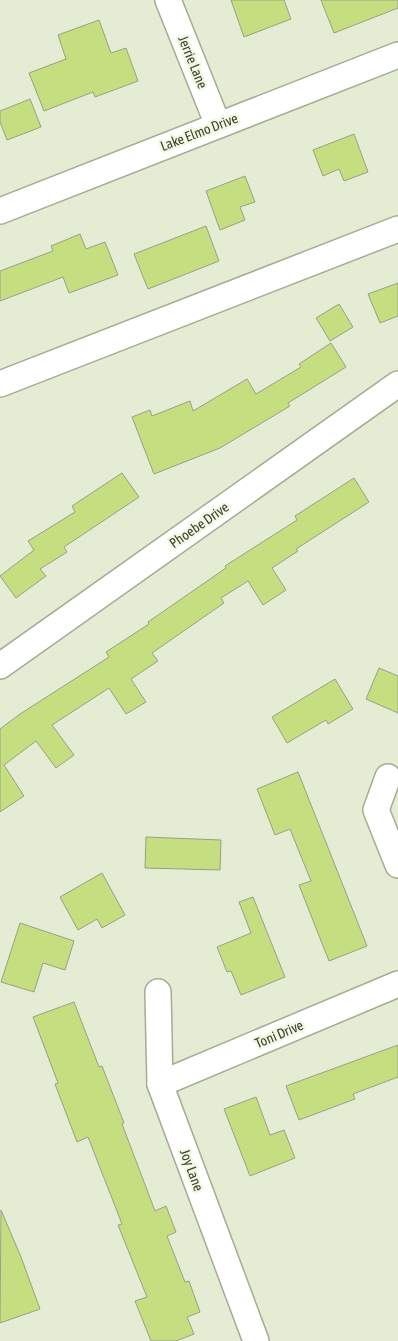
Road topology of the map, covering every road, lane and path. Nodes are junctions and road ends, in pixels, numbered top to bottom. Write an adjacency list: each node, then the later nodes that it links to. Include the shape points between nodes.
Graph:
1 (168, 0): 3 (street, Jerrie Lane)
2 (398, 55): 3 (street, Lake Elmo Drive)
3 (218, 124): 4 (street, Lake Elmo Drive)
4 (0, 211)
5 (398, 229): 6 (street)
6 (0, 384)
7 (398, 384): 8 (street, Phoebe Drive)
8 (1, 663)
9 (388, 777): 10 (street, via 376,810)
10 (398, 865)
11 (398, 984): 13 (street, Toni Drive)
12 (158, 992): 13 (street, Joy Lane)
13 (160, 1084): 14 (street, Joy Lane)
14 (256, 1341)

